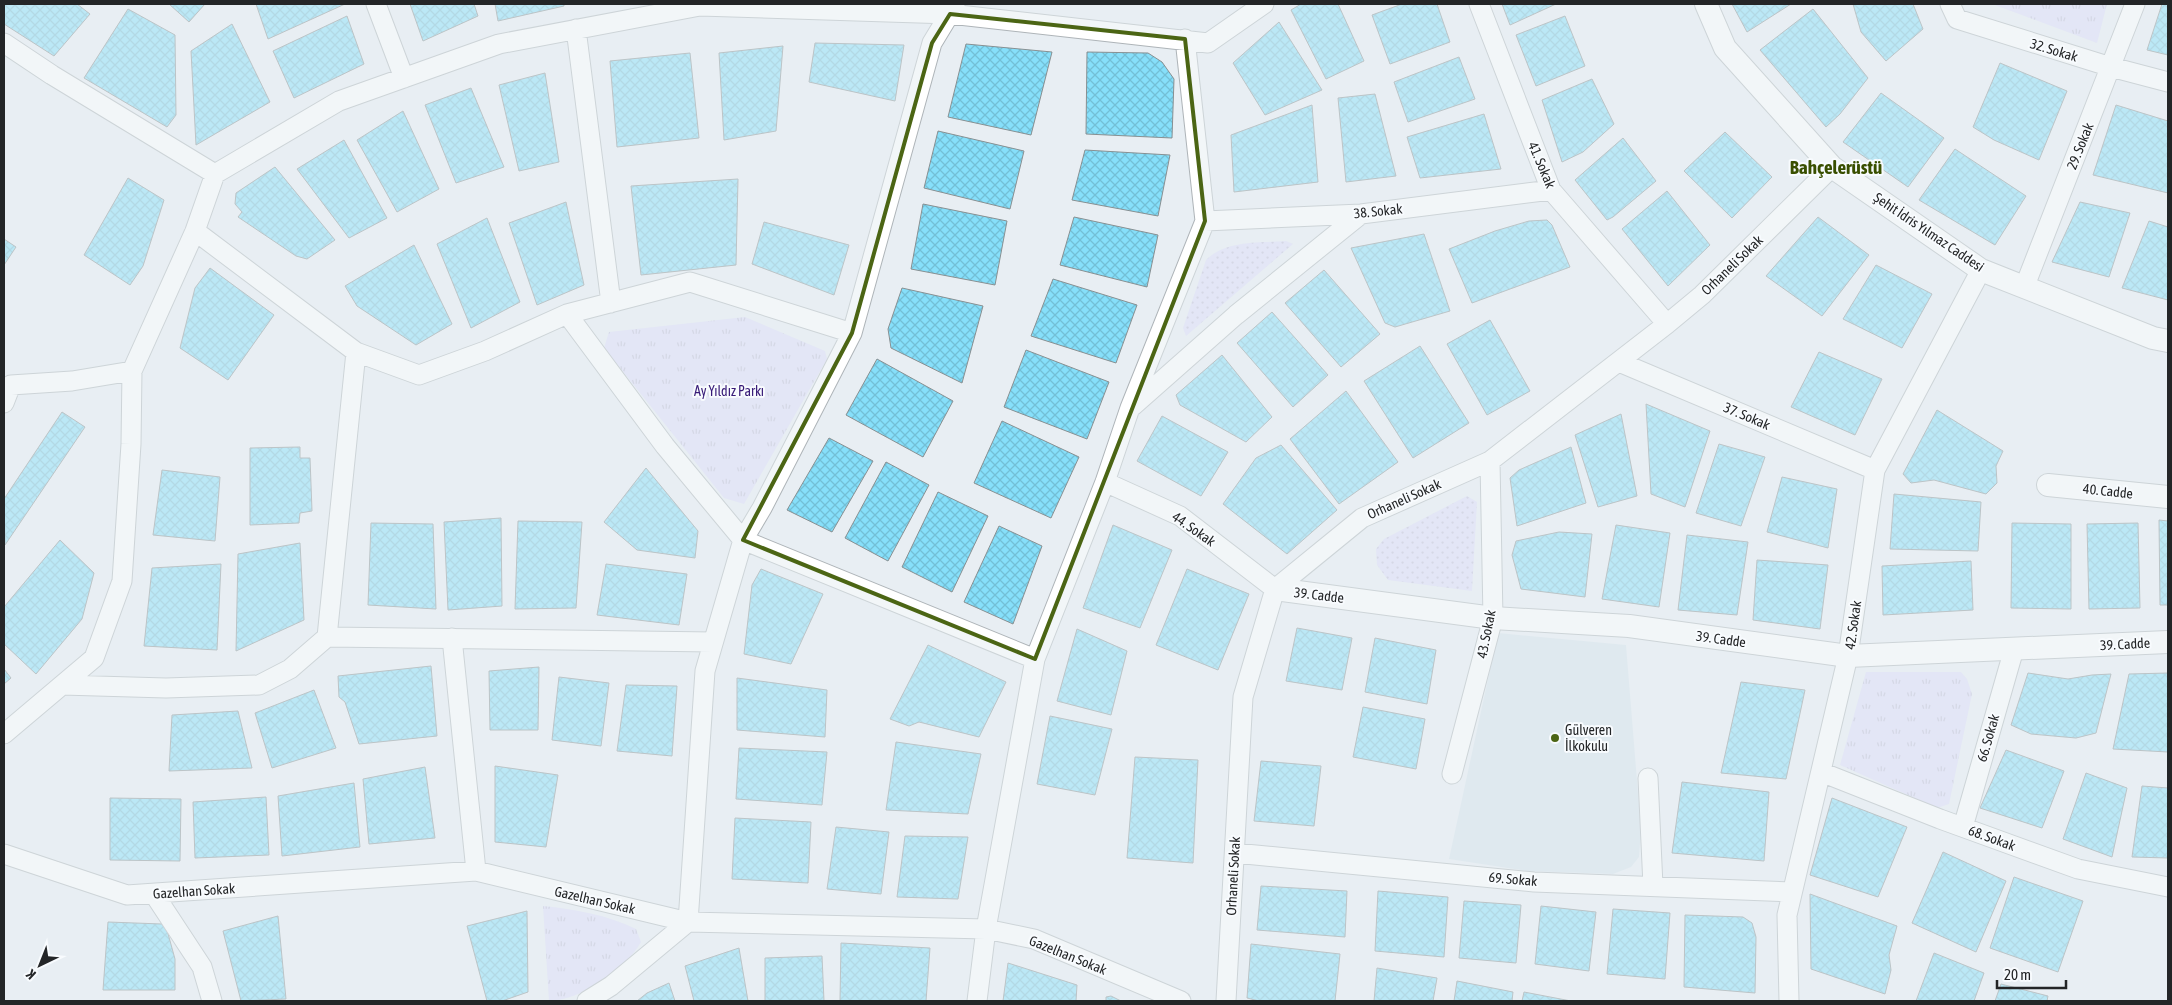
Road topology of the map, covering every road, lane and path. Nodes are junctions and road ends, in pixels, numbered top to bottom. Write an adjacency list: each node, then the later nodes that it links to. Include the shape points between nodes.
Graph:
1 (376, 4): 13 (street)
2 (1264, 4): 10 (street, via 1208,43)
3 (1479, 4): 17 (street, 41. Sokak)
4 (1706, 4): 15 (street, Şehit İdris Yılmaz Caddesi, via 1725,48)
5 (1950, 4): 12 (street, 32. Sokak, via 1957,19)
6 (2135, 4): 12 (street, 29. Sokak)
7 (746, 5): 8 (street); 9 (street, via 700,6)
8 (953, 9): 10 (street); 26 (street, via 932,43)
9 (576, 29): 13 (street, via 498,44); 23 (street)
10 (1184, 39): 19 (street)
11 (4, 43): 16 (street)
12 (2111, 67): 14 (street, 32. Sokak); 22 (street, 29. Sokak)
13 (404, 78): 16 (street, via 339,101)
14 (2168, 82)
15 (1832, 167): 21 (street, Şehit İdris Yılmaz Caddesi); 25 (street, Orhaneli Sokak, via 1702,295)
16 (215, 174): 20 (street)
17 (1551, 190): 18 (street, 38. Sokak); 25 (street, 41. Sokak)
18 (1361, 214): 19 (street, 38. Sokak); 33 (street, via 1236,315)
19 (1205, 221): 33 (street)
20 (195, 231): 28 (street); 30 (street)
21 (1981, 270): 22 (street, Şehit İdris Yılmaz Caddesi); 35 (street, 42. Sokak)
22 (2024, 288): 27 (street, Şehit İdris Yılmaz Caddesi)
23 (611, 302): 24 (street); 26 (street, via 690,282)
24 (568, 314): 28 (street, via 485,351 419,375); 39 (street, via 664,446)
25 (1667, 324): 29 (street, Orhaneli Sokak)
26 (852, 333): 39 (street)
27 (2168, 342)
28 (356, 352): 42 (street)
29 (1619, 362): 34 (street, Orhaneli Sokak); 35 (street, 37. Sokak)
30 (132, 371): 31 (street, via 72,381); 49 (street, via 122,581 94,658)
31 (7, 382): 32 (street)
32 (4, 403)
33 (1130, 408): 36 (street)
34 (1490, 461): 40 (street, Orhaneli Sokak, via 1362,518); 41 (street, 43. Sokak)
35 (1875, 470): 47 (street, 42. Sokak)
36 (1105, 482): 40 (street, 44. Sokak, via 1180,516); 48 (street)
37 (2048, 485): 38 (street, 40. Cadde)
38 (2168, 497)
39 (743, 540): 44 (street); 48 (street)
40 (1275, 589): 41 (street, 39. Cadde); 55 (street, Orhaneli Sokak, via 1243,697)
41 (1492, 618): 47 (street, 39. Cadde, via 1629,626); 52 (street, 43. Sokak)
42 (326, 637): 43 (street); 49 (street, via 290,669 259,685 166,688)
43 (452, 638): 44 (street); 57 (street)
44 (713, 642): 62 (street, via 705,671)
45 (2168, 642): 46 (street, 39. Cadde)
46 (2014, 649): 47 (street, 39. Cadde); 54 (street, 66. Sokak)
47 (1848, 656): 51 (street, 42. Sokak)
48 (1035, 659): 63 (street)
49 (62, 685): 50 (street)
50 (4, 734)
51 (1821, 772): 54 (street, 68. Sokak); 60 (street, 42. Sokak)
52 (1452, 774)
53 (1648, 778): 58 (street)
54 (1963, 827): 59 (street, 68. Sokak, via 2078,869)
55 (1235, 852): 58 (street, 69. Sokak, via 1534,882); 68 (street, Orhaneli Sokak)
56 (4, 854): 61 (street, Gazelhan Sokak, via 127,895)
57 (476, 871): 61 (street, Gazelhan Sokak); 62 (street, Gazelhan Sokak)
58 (1653, 886): 60 (street, 69. Sokak)
59 (2168, 886)
60 (1792, 892): 69 (street, 42. Sokak, via 1787,915)
61 (154, 894): 64 (street, via 202,967)
62 (688, 922): 63 (street, Gazelhan Sokak); 65 (street, via 611,986)
63 (986, 929): 66 (street); 67 (street, Gazelhan Sokak, via 1034,940)
64 (212, 1001)
65 (587, 1001)
66 (977, 1001)
67 (1181, 1001)
68 (1226, 1001)
69 (1789, 1001)

